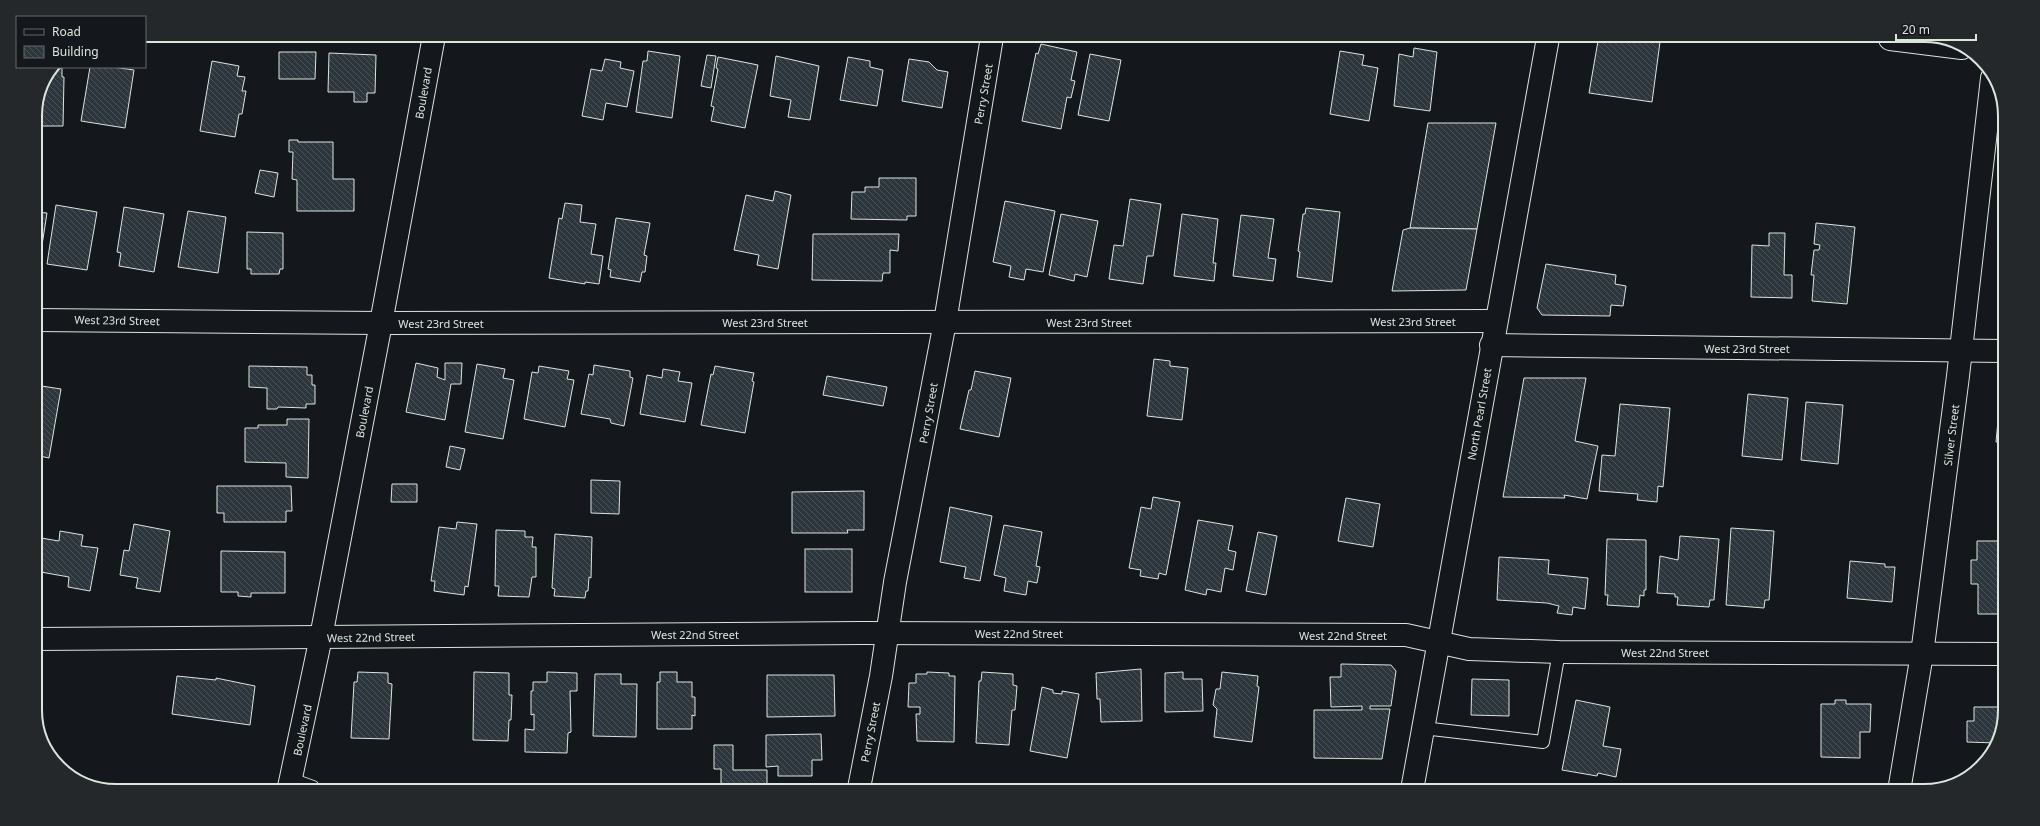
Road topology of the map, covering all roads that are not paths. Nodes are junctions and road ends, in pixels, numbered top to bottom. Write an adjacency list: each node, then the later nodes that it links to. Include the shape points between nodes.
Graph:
1 (433, 42): 10 (street, Boulevard)
2 (991, 42): 9 (street, Perry Street)
3 (1547, 42): 8 (street, North Pearl Street)
4 (1914, 42): 5 (street)
5 (1949, 46)
6 (1991, 86): 12 (street, Silver Street)
7 (42, 320): 10 (street, West 23rd Street)
8 (1496, 321): 9 (street, West 23rd Street); 11 (street, North Pearl Street)
9 (945, 322): 10 (street, West 23rd Street); 14 (street, Perry Street, via 895,582)
10 (381, 323): 15 (street, Boulevard)
11 (1491, 344): 12 (street, West 23rd Street); 17 (street, North Pearl Street)
12 (1961, 350): 13 (street, West 23rd Street); 19 (street, Silver Street)
13 (1998, 351)
14 (888, 633): 15 (street, West 22nd Street); 17 (street, West 22nd Street, via 1406,635); 23 (street, Perry Street)
15 (321, 637): 16 (street, West 22nd Street); 22 (street, Boulevard)
16 (42, 639)
17 (1439, 642): 18 (street, West 22nd Street, via 1469,649); 21 (street, North Pearl Street)
18 (1559, 652): 19 (street, West 22nd Street); 21 (lane, via 1543,742)
19 (1922, 654): 20 (street, West 22nd Street); 25 (street, Silver Street)
20 (1998, 654)
21 (1423, 728): 24 (street, North Pearl Street)
22 (290, 783)
23 (860, 784)
24 (1413, 784)
25 (1900, 784)

